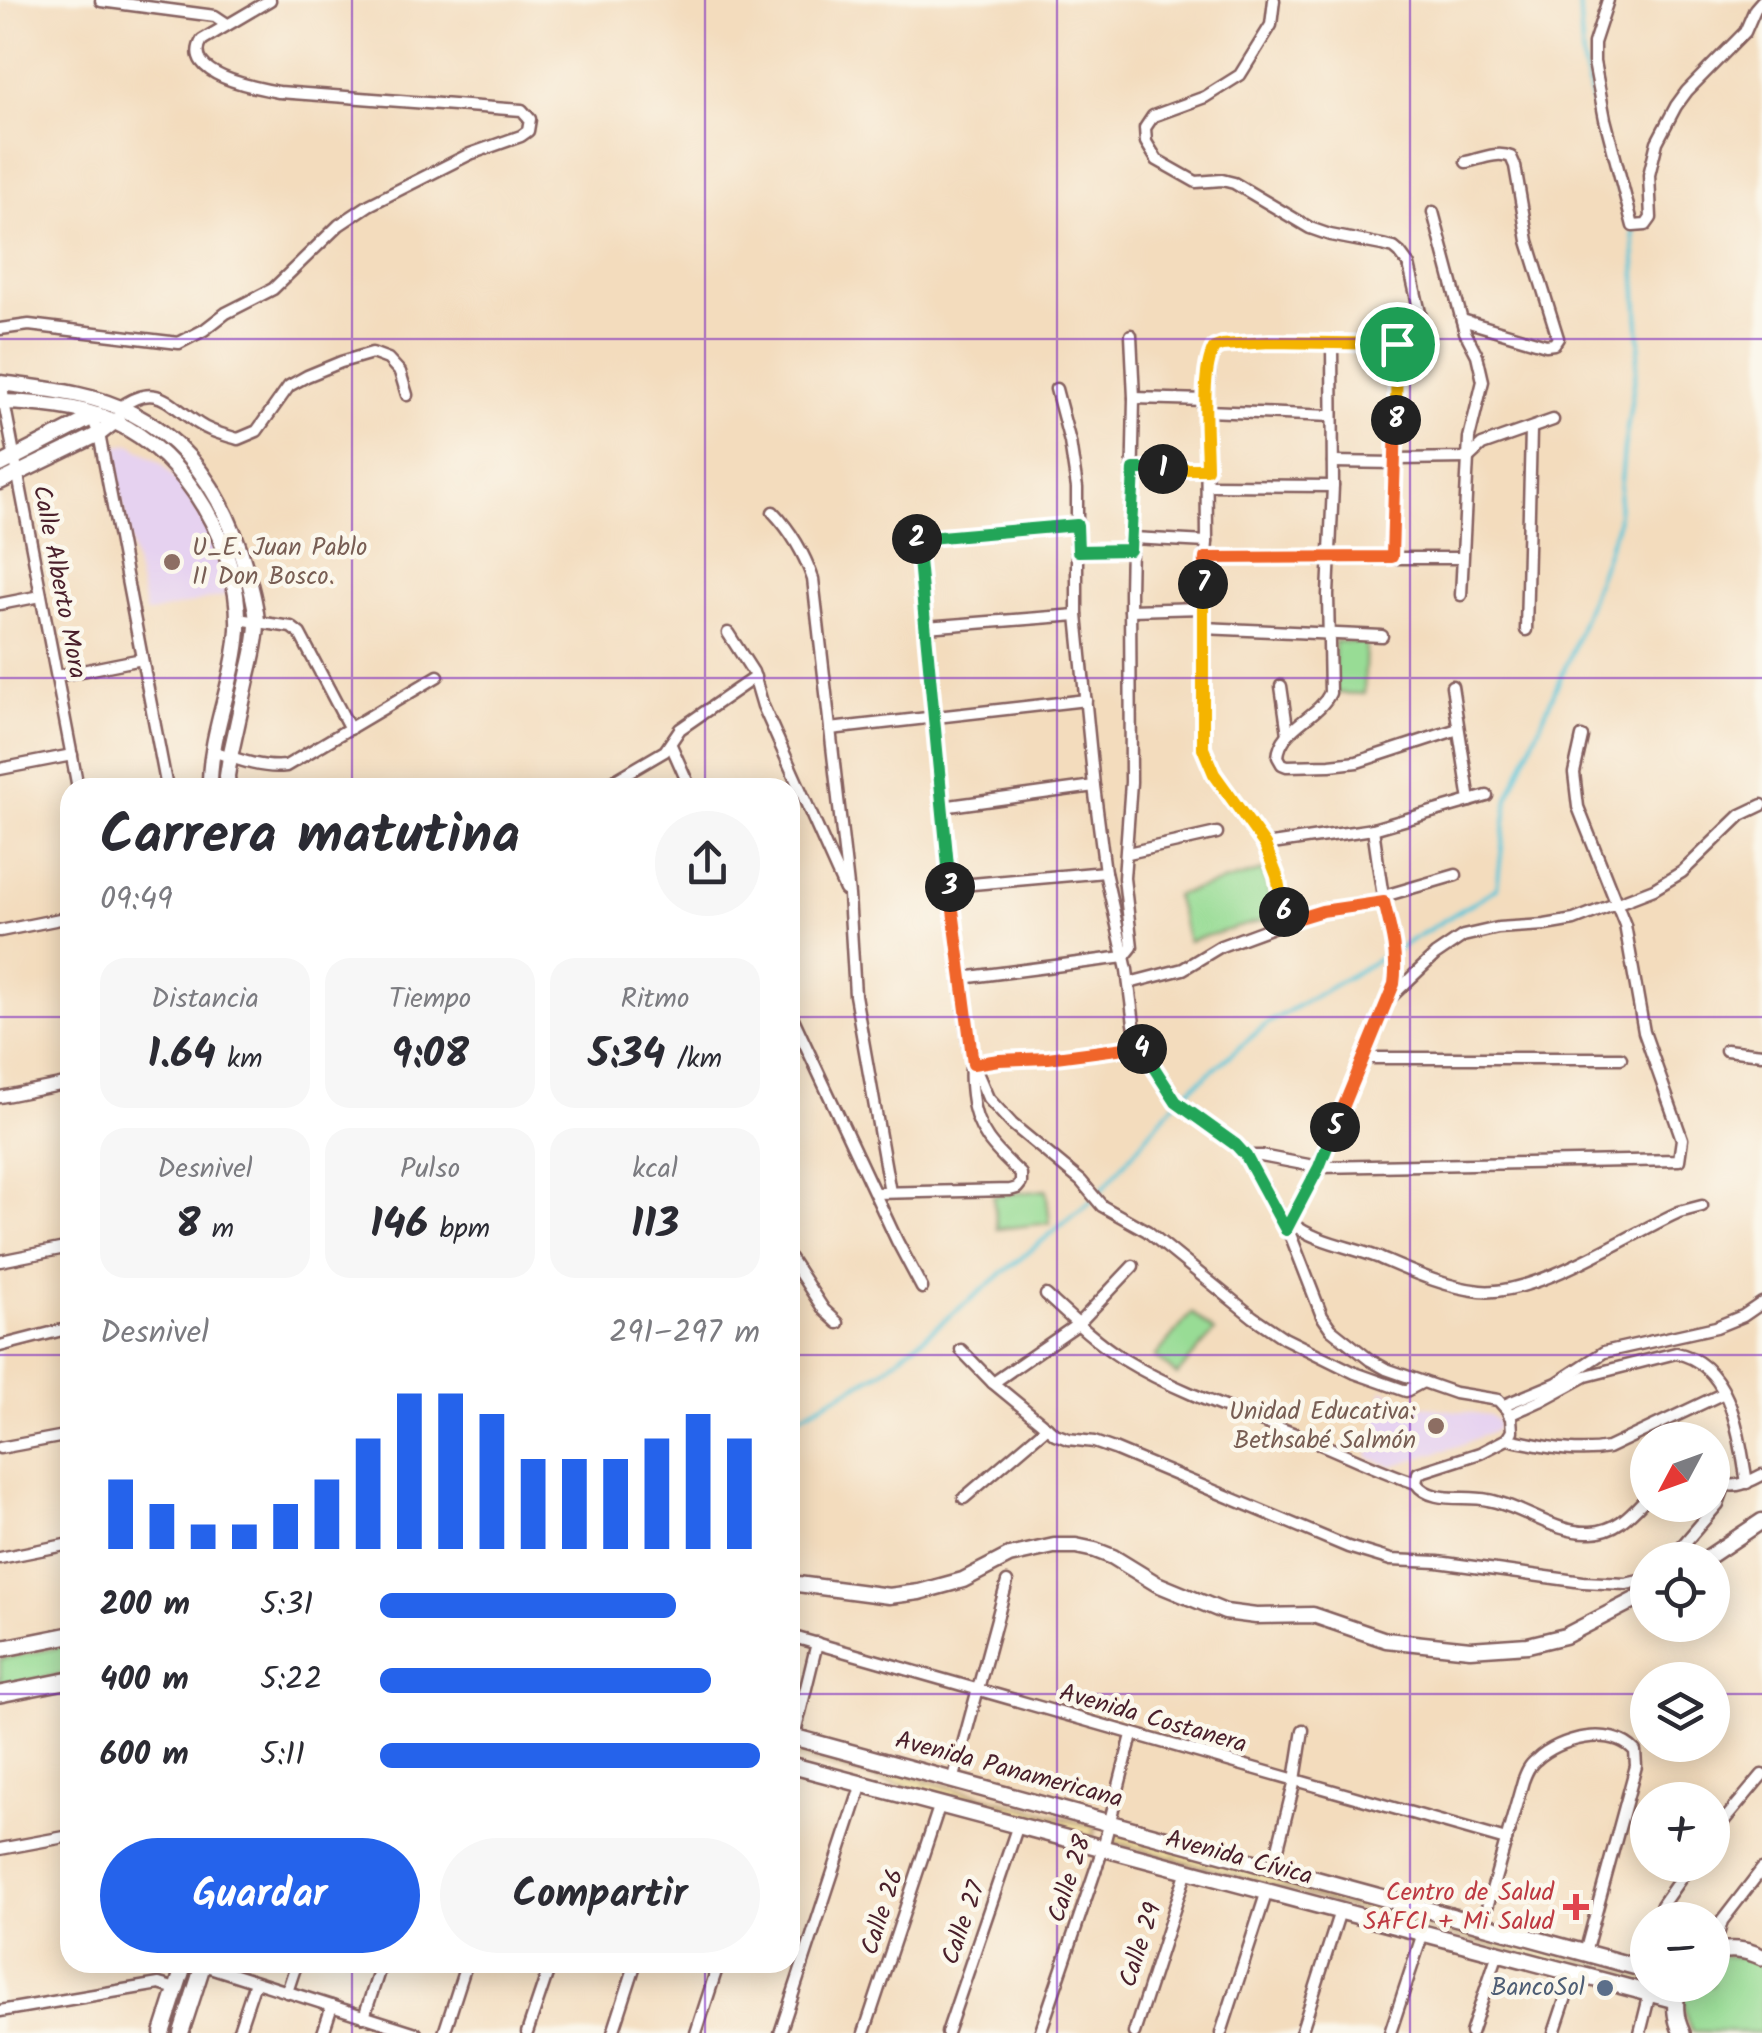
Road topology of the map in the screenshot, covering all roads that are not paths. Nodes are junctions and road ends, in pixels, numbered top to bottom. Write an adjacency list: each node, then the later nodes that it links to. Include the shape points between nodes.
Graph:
1 (270, 0): 6 (street)
2 (1274, 0): 13 (street, via 1271,25 1240,75 1205,98 1152,116 1146,142 1157,160 1196,182 1234,183 1310,228 1400,253 1409,264 1426,339)
3 (1608, 0): 5 (street, via 1594,62 1633,226 1651,218 1652,158 1676,106 1744,32)
4 (101, 1): 6 (street, via 216,16)
5 (1762, 1)
6 (227, 24): 10 (street, via 202,40 198,53 211,72 244,85 522,110 531,126 369,205 273,288 179,344 29,325)
7 (1466, 162): 9 (street, via 1504,154 1515,166 1528,242 1558,338 1546,345)
8 (1433, 212): 9 (street)
9 (1462, 320): 26 (street, via 1483,381)
10 (0, 329)
11 (1131, 336): 17 (street)
12 (1332, 343): 13 (street); 19 (street, via 1214,348); 22 (street)
13 (1397, 344): 27 (street)
14 (1, 383): 18 (street, Calle Alberto Mora); 20 (street)
15 (1056, 389): 37 (street, via 1070,442)
16 (407, 395): 20 (street, via 400,372 372,353 289,386 257,431 238,438 200,425 156,394)
17 (1134, 398): 19 (street); 31 (street)
18 (2, 402): 21 (street); 30 (street, Calle Alberto Mora)
19 (1206, 406): 22 (street); 32 (street)
20 (117, 411): 21 (street); 25 (street); 52 (street, via 202,504 222,542); 53 (street, via 166,436 218,498 241,551)
21 (94, 416): 25 (street); 30 (street)
22 (1332, 416): 28 (street)
23 (1553, 420): 24 (street)
24 (1531, 430): 26 (street, via 1482,445); 56 (street)
25 (99, 434): 30 (street); 60 (street)
26 (1468, 458): 27 (street); 45 (street)
27 (1396, 461): 28 (street); 42 (street)
28 (1333, 462): 35 (street)
29 (0, 465): 30 (street)
30 (16, 466): 33 (street); 47 (street, Calle Alberto Mora)
31 (1134, 469): 32 (street); 38 (street)
32 (1207, 469): 34 (street)
33 (0, 482)
34 (1208, 485): 35 (street); 39 (street)
35 (1333, 486): 44 (street)
36 (773, 512): 70 (street, via 804,553 813,579)
37 (1077, 525): 41 (street); 54 (street, via 918,534)
38 (1132, 538): 39 (street); 40 (street)
39 (1206, 542): 43 (street)
40 (1130, 550): 41 (street); 50 (street)
41 (1078, 551): 51 (street)
42 (1392, 557): 44 (street); 45 (street)
43 (1205, 558): 44 (street); 49 (street)
44 (1329, 558): 58 (street)
45 (1462, 558): 46 (street)
46 (1461, 595)
47 (42, 596): 48 (street); 61 (street, Calle Alberto Mora)
48 (0, 604)
49 (1202, 608): 50 (street); 55 (street)
50 (1130, 610): 94 (street)
51 (1077, 616): 54 (street); 66 (street)
52 (238, 619): 53 (street); 74 (street)
53 (257, 620): 69 (street, via 300,634); 76 (street)
54 (926, 627): 67 (street)
55 (1202, 628): 58 (street); 93 (street, via 1203,748)
56 (1526, 630)
57 (728, 632): 63 (street)
58 (1328, 633): 59 (street); 71 (street, via 1330,693)
59 (1382, 636)
60 (142, 659): 61 (street); 79 (street)
61 (56, 676): 75 (street, Calle Alberto Mora)
62 (438, 676): 69 (street)
63 (755, 676): 73 (street, via 680,729); 84 (street)
64 (1281, 686): 71 (street)
65 (1452, 686): 68 (street)
66 (1086, 700): 67 (street); 85 (street)
67 (933, 719): 70 (street); 90 (street)
68 (1458, 728): 71 (street, via 1330,766 1282,764 1279,745); 88 (street)
69 (350, 729): 76 (street, via 286,766)
70 (830, 729): 98 (street)
71 (1288, 734)
72 (1582, 737): 100 (street, via 1574,773 1578,807)
73 (671, 744): 82 (street); 83 (street)
74 (214, 751): 76 (street); 80 (street)
75 (72, 755): 77 (street); 78 (street, Calle Alberto Mora)
76 (230, 757): 81 (street)
77 (0, 769)
78 (76, 778)
79 (165, 778)
80 (211, 778)
81 (226, 778)
82 (619, 778)
83 (686, 778)
84 (795, 778)
85 (1094, 786): 90 (street); 95 (street)
86 (800, 790): 98 (street)
87 (1487, 796): 88 (street)
88 (1470, 801): 91 (street)
89 (1762, 805): 100 (street, via 1741,815 1682,872)
90 (942, 807): 97 (street)
91 (1373, 829): 93 (street); 99 (street)
92 (1217, 832): 94 (street)
93 (1265, 845): 102 (street)
94 (1128, 853): 104 (street, via 1124,878 1132,947)
95 (1106, 872): 97 (street); 104 (street)
96 (1456, 874): 99 (street)
97 (950, 886): 105 (street)
98 (848, 895): 120 (street, via 855,995)
99 (1384, 899): 102 (street); 107 (street, via 1396,965)
100 (1616, 904): 107 (street, via 1574,920 1463,936); 118 (street, via 1644,1032 1682,1138 1680,1160)
101 (60, 919): 103 (street)
102 (1286, 922): 106 (street, via 1220,946 1183,969)
103 (0, 931)
104 (1124, 956): 105 (street); 106 (street)
105 (962, 978): 114 (street)
106 (1129, 983): 109 (street)
107 (1389, 996): 112 (street)
108 (800, 1033): 119 (street)
109 (1140, 1046): 114 (street); 117 (street, via 1176,1102)
110 (1726, 1050): 111 (street)
111 (1762, 1054)
112 (1363, 1058): 113 (street); 118 (street)
113 (1621, 1058)
114 (973, 1064): 120 (street, via 978,1125 1021,1174 1021,1184 1010,1190); 136 (street, via 988,1098 1102,1206 1146,1231 1252,1317 1382,1384 1406,1391)
115 (60, 1085): 116 (street)
116 (0, 1097)
117 (1246, 1156): 118 (street); 122 (street)
118 (1319, 1167): 122 (street)
119 (875, 1192): 120 (street); 127 (street)
120 (890, 1192)
121 (1702, 1206): 122 (street, via 1500,1291 1435,1280)
122 (1289, 1226): 136 (street, via 1331,1329 1370,1360)
123 (60, 1250): 124 (street)
124 (0, 1261)
125 (1132, 1266): 131 (street)
126 (800, 1273): 130 (street)
127 (922, 1288)
128 (1046, 1295): 131 (street)
129 (1762, 1303): 138 (street, via 1716,1327 1604,1352)
130 (838, 1322)
131 (1078, 1324): 135 (street); 145 (street, via 1121,1357 1186,1390)
132 (60, 1331): 133 (street)
133 (0, 1346)
134 (960, 1350): 135 (street)
135 (993, 1383): 139 (street)
136 (1420, 1383): 138 (street, via 1490,1397)
137 (1724, 1393): 138 (street, via 1703,1365 1676,1353 1586,1376 1540,1402); 141 (street, via 1608,1448 1579,1451); 144 (street)
138 (1507, 1410): 141 (street)
139 (1047, 1427): 147 (street); 156 (street, via 1391,1560)
140 (60, 1436): 142 (street)
141 (1507, 1439): 145 (street, via 1422,1472)
142 (0, 1448)
143 (1762, 1476): 144 (street)
144 (1748, 1482): 146 (street)
145 (1416, 1483): 148 (street, via 1422,1492 1486,1499 1561,1529 1590,1532)
146 (1730, 1486)
147 (964, 1498)
148 (1630, 1516)
149 (1762, 1521): 152 (street)
150 (1703, 1522): 151 (street)
151 (1685, 1542)
152 (1730, 1543)
153 (60, 1546): 154 (street)
154 (0, 1558)
155 (1007, 1582): 164 (street)
156 (1630, 1583)
157 (800, 1584): 158 (street, via 889,1596 938,1588 1030,1550 1076,1546 1226,1612 1313,1616 1386,1640 1470,1649 1565,1636)
158 (1630, 1603)
159 (60, 1637): 162 (main road)
160 (800, 1639): 161 (street, Avenida Costanera)
161 (816, 1643): 164 (street, Avenida Costanera); 166 (street)
162 (0, 1650)
163 (60, 1682): 165 (main road)
164 (978, 1688): 168 (street, Avenida Costanera); 173 (street)
165 (0, 1694)
166 (800, 1705)
167 (1303, 1730): 172 (street)
168 (1132, 1735): 172 (street, Avenida Costanera); 177 (street, Calle 28)
169 (800, 1738): 173 (main road, Avenida Panamericana)
170 (800, 1768): 174 (main road, Avenida Cívica)
171 (1762, 1775): 176 (street)
172 (1295, 1780): 180 (street, Avenida Costanera); 183 (street)
173 (952, 1781): 177 (main road, Avenida Panamericana)
174 (862, 1784): 175 (main road, Avenida Cívica); 196 (street)
175 (940, 1804): 178 (main road, Avenida Cívica); 227 (street, Calle 26)
176 (1730, 1813)
177 (1108, 1824): 181 (street, Calle 28); 183 (main road, Avenida Panamericana)
178 (1018, 1825): 181 (main road, Avenida Cívica); 228 (street, Calle 27)
179 (60, 1838): 182 (street)
180 (1506, 1840): 189 (street); 193 (street, via 1526,1774 1545,1752 1592,1736 1624,1741 1635,1751)
181 (1102, 1848): 185 (main road, Avenida Cívica); 229 (street, Calle 28)
182 (0, 1849)
183 (1274, 1868): 189 (main road, Avenida Cívica)
184 (1762, 1869): 188 (street)
185 (1186, 1870): 186 (main road, Avenida Cívica); 230 (street, Calle 29)
186 (1267, 1891): 187 (main road, Avenida Cívica); 231 (street)
187 (1340, 1911): 190 (main road, Avenida Cívica); 232 (street)
188 (1730, 1911)
189 (1482, 1925): 193 (main road, Avenida Cívica)
190 (1423, 1932): 192 (main road, Avenida Cívica); 233 (street)
191 (1730, 1950): 194 (main road)
192 (1498, 1953): 207 (main road, Avenida Cívica); 234 (street)
193 (1585, 1953): 195 (main road, Avenida Cívica)
194 (1762, 1958)
195 (1630, 1965)
196 (800, 1972)
197 (181, 1973): 210 (street)
198 (197, 1973): 219 (street)
199 (229, 1973): 208 (street)
200 (293, 1973): 211 (street)
201 (378, 1973): 216 (street)
202 (463, 1973): 222 (street)
203 (546, 1973): 223 (street)
204 (632, 1973): 224 (street)
205 (715, 1973): 225 (street)
206 (800, 1973): 226 (street)
207 (1574, 1973): 209 (main road, Avenida Cívica); 235 (street)
208 (255, 1982): 211 (street); 220 (street)
209 (1630, 1988)
210 (176, 1989): 215 (street, via 159,1984); 218 (street)
211 (287, 1992): 214 (street)
212 (1648, 2002): 236 (street)
213 (1677, 2002): 237 (main road)
214 (332, 2006): 216 (street); 221 (street)
215 (0, 2011)
216 (364, 2017): 217 (street)
217 (411, 2032)
218 (162, 2033)
219 (181, 2033)
220 (238, 2033)
221 (323, 2033)
222 (444, 2033)
223 (527, 2033)
224 (613, 2033)
225 (696, 2033)
226 (780, 2033)
227 (864, 2033)
228 (947, 2033)
229 (1040, 2033)
230 (1134, 2033)
231 (1221, 2033)
232 (1302, 2033)
233 (1390, 2033)
234 (1471, 2033)
235 (1554, 2033)
236 (1640, 2033)
237 (1682, 2033)

